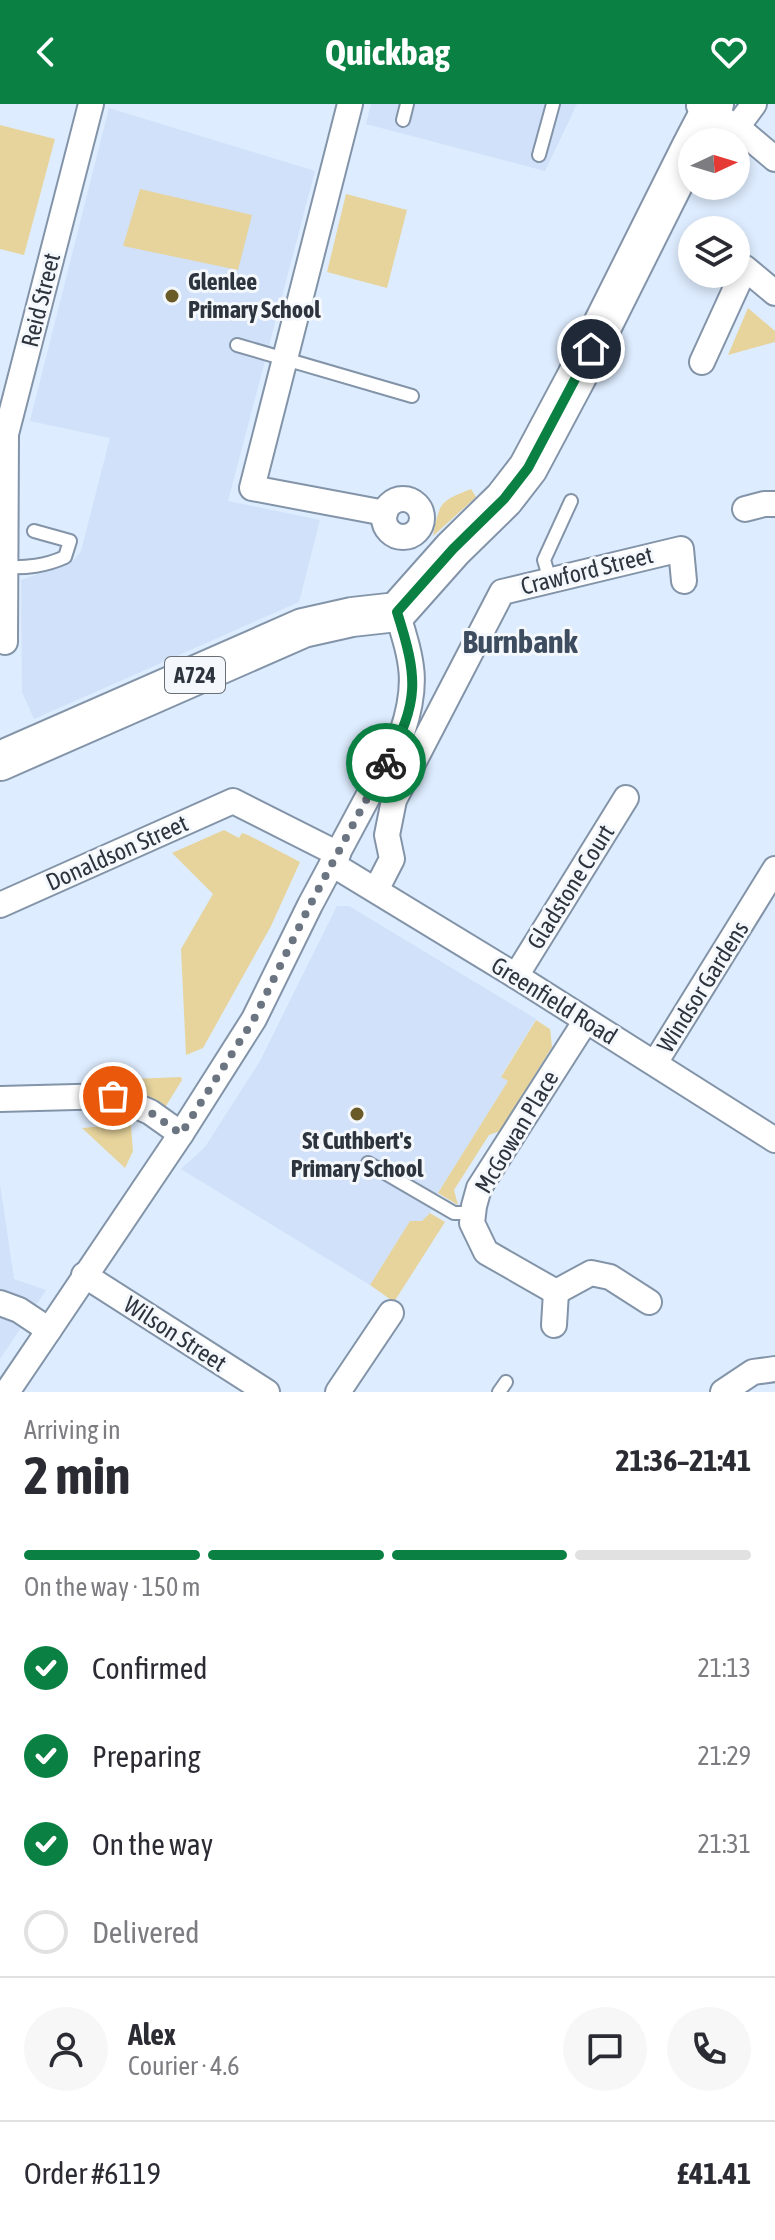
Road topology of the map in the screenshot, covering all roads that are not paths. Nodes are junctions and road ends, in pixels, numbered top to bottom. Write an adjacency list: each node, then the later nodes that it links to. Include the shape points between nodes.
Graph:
1 (91, 104): 15 (street, Reid Street)
2 (350, 104): 12 (street)
3 (407, 104): 6 (lane)
4 (553, 104): 8 (lane)
5 (754, 104): 7 (street)
6 (403, 120)
7 (707, 122): 9 (street); 24 (main road, via 528,468)
8 (539, 155)
9 (775, 159)
10 (775, 293): 13 (street, via 745,268)
11 (237, 345): 12 (lane)
12 (284, 359): 14 (lane); 19 (street, via 252,488)
13 (702, 362)
14 (412, 396)
15 (3, 434): 21 (street, Reid Street)
16 (571, 501): 22 (lane, via 544,560)
17 (775, 504): 18 (street)
18 (745, 509)
19 (385, 513)
20 (34, 531): 21 (lane, via 70,541 65,557 26,568)
21 (5, 567): 25 (street, Reid Street)
22 (550, 580): 23 (street, Crawford Street, via 681,549); 31 (street, Crawford Street, via 502,592 394,800 387,835 392,859)
23 (684, 581)
24 (397, 612): 26 (main road, A724, via 303,628); 29 (street, via 410,653 412,704)
25 (5, 642)
26 (0, 761)
27 (626, 798): 34 (street, Gladstone Court)
28 (233, 801): 29 (street, Greenfield Road); 32 (street, Donaldson Street)
29 (335, 859): 31 (street, Greenfield Road); 38 (street, via 254,1019)
30 (775, 869): 33 (street, Windsor Gardens)
31 (376, 890): 34 (street, Greenfield Road)
32 (0, 905)
33 (765, 910): 36 (street, Windsor Gardens)
34 (516, 976): 35 (street, Greenfield Road)
35 (585, 1022): 36 (street, Greenfield Road); 41 (street, McGowan Place, via 479,1188)
36 (655, 1063): 39 (street, Greenfield Road)
37 (0, 1099): 38 (street, via 113,1096 150,1112)
38 (181, 1134): 42 (street)
39 (775, 1140)
40 (368, 1163): 41 (lane, via 454,1213)
41 (473, 1213): 43 (street, McGowan Place, via 472,1223 486,1252)
42 (84, 1275): 48 (street); 50 (street, Wilson Street)
43 (556, 1292): 44 (street, via 591,1273 610,1277); 47 (street)
44 (649, 1302)
45 (0, 1303): 48 (street)
46 (391, 1313): 53 (street)
47 (554, 1325)
48 (49, 1330): 51 (street)
49 (775, 1369): 54 (street, via 753,1372)
50 (241, 1386): 52 (street, Wilson Street)
51 (7, 1392)
52 (267, 1392)
53 (338, 1392)
54 (723, 1392)

